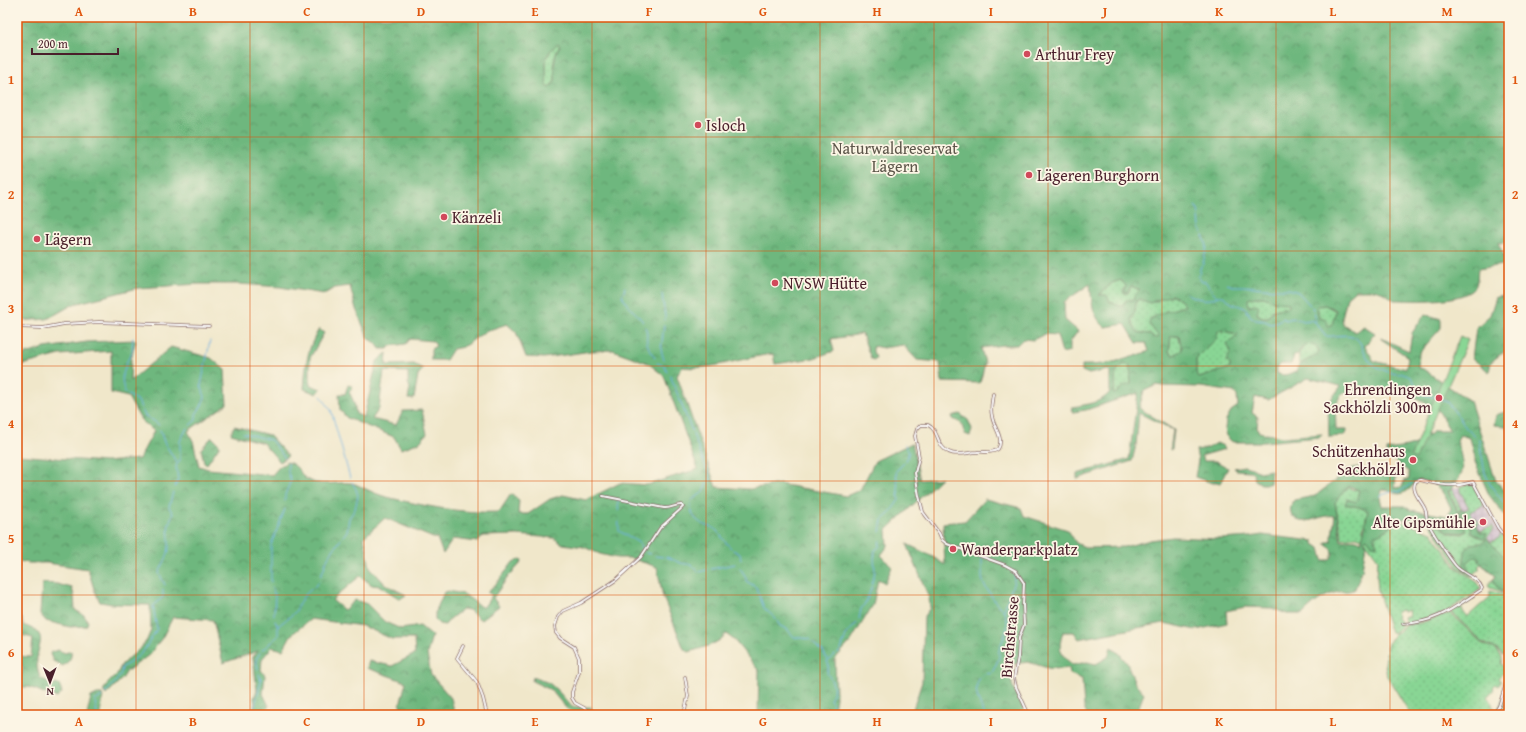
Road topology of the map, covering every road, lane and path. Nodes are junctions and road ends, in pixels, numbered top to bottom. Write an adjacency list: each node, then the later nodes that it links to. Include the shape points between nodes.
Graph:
1 (209, 326): 2 (street, via 99,322 43,328)
2 (17, 327)
3 (993, 394): 15 (street, Birchstrasse, via 992,418 1001,441 1000,447 996,451 955,454 943,447 931,427 921,425 916,432 915,441 919,457 915,473 923,512 942,540 955,548 1005,565 1016,572 1025,585 1024,624 1019,638 1014,678)
4 (603, 496): 13 (street, via 664,508 680,504 683,507 660,528 641,557 616,580 581,603 563,611 558,617 555,626 557,635 574,647 579,658 579,672 572,698)
5 (1509, 542): 8 (street, via 1498,528 1473,482 1452,486 1416,481 1415,492 1430,526 1455,566 1479,582 1482,588 1444,614 1421,622)
6 (17, 562): 7 (street)
7 (17, 570)
8 (1403, 624)
9 (463, 646): 12 (street, via 458,658 478,685)
10 (1509, 674): 16 (street, via 1499,706)
11 (685, 677): 14 (street, via 688,696)
12 (487, 715)
13 (589, 715)
14 (684, 715)
15 (1029, 715)
16 (1493, 715)

